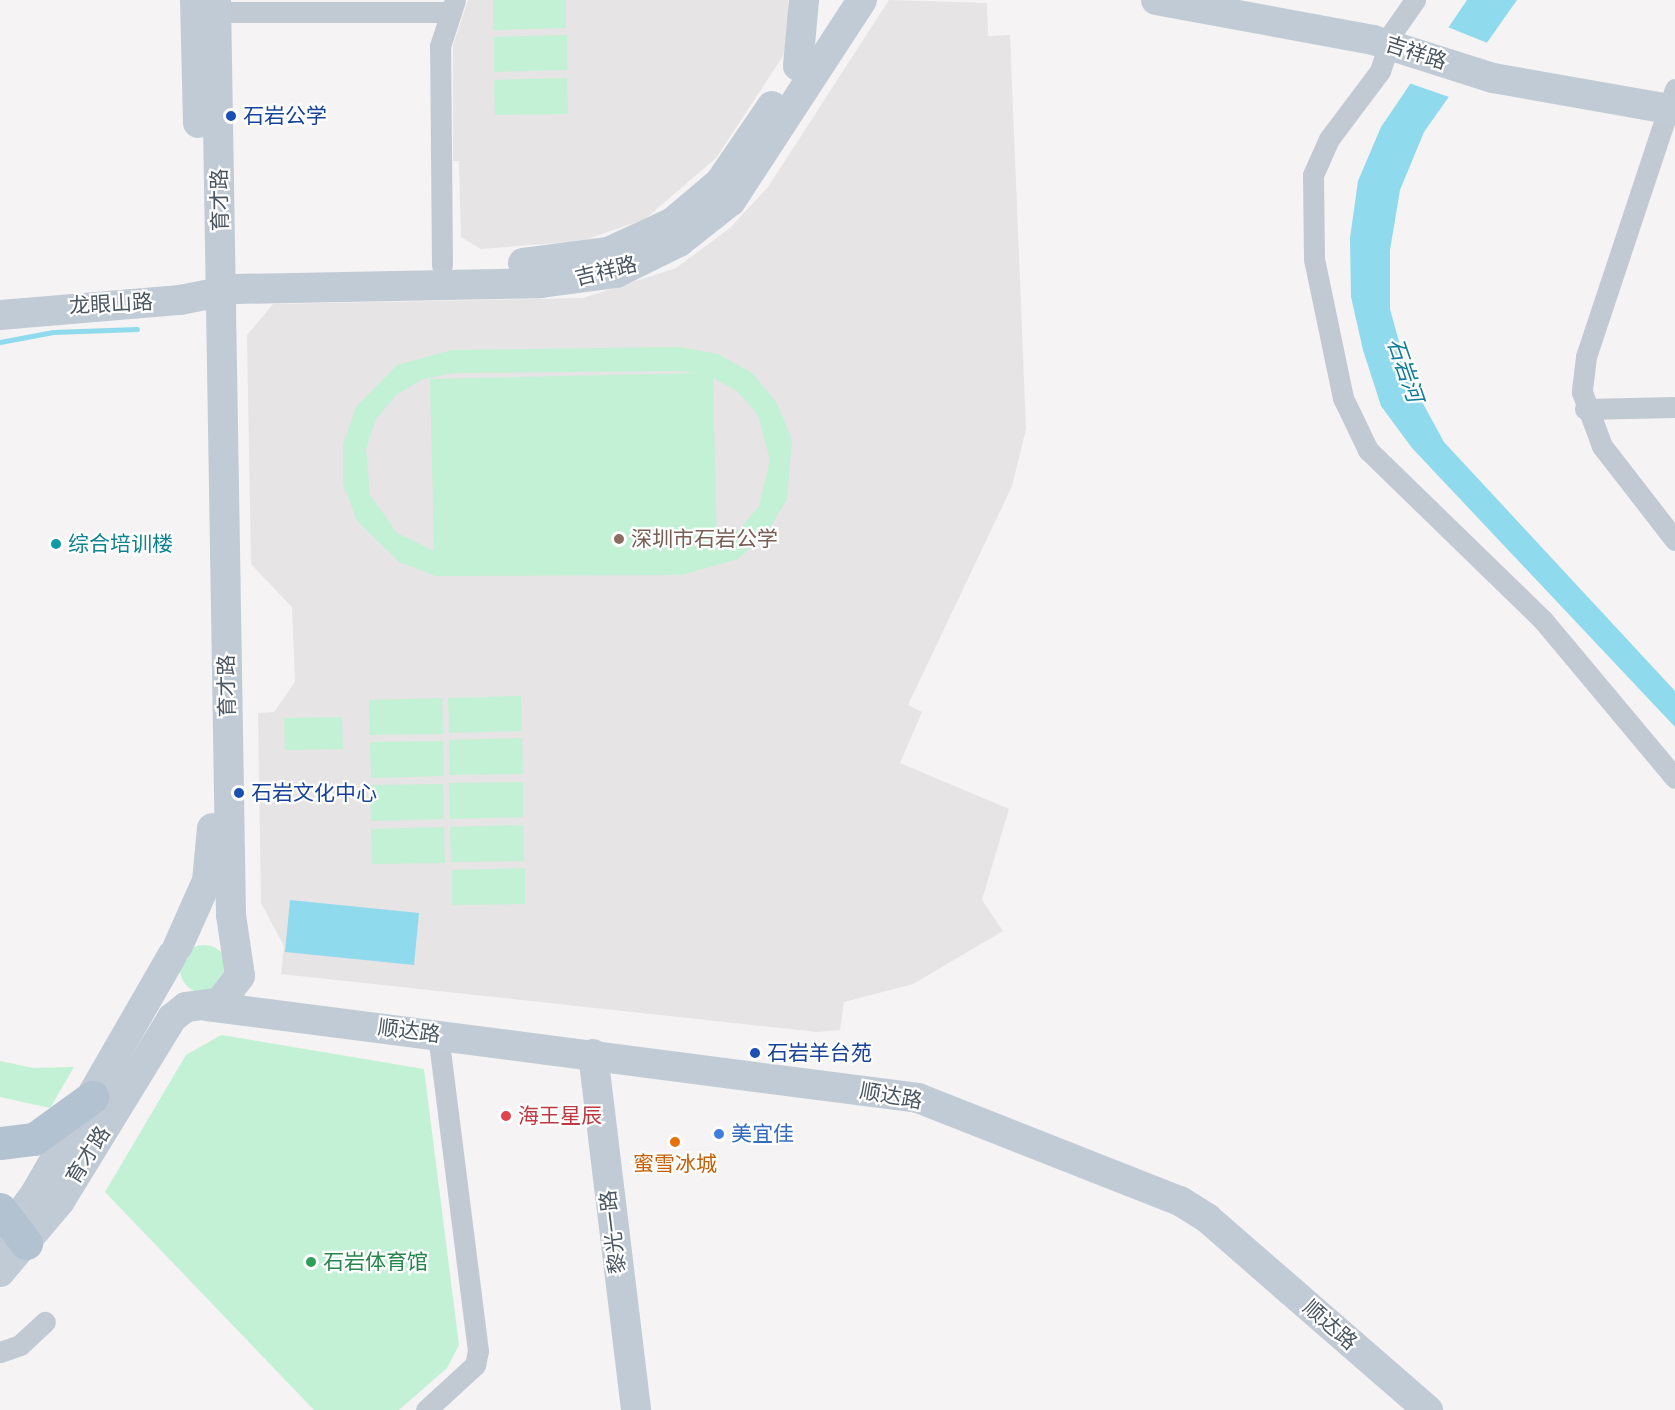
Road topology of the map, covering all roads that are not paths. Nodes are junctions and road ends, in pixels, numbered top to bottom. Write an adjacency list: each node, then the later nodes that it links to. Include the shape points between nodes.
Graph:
1 (804, 0): 9 (street)
2 (842, 0): 9 (street, 吉祥路)
3 (862, 0): 12 (street, 吉祥路, via 731,201 646,261 578,280)
4 (1156, 0): 8 (street, 吉祥路)
5 (1415, 0): 8 (street)
6 (210, 4): 7 (street); 12 (street, 育才路)
7 (451, 6): 11 (street, via 440,46)
8 (1388, 44): 10 (street, 吉祥路, via 1477,73); 18 (street, via 1380,71 1319,157 1310,202 1324,326 1356,430 1368,450 1542,619)
9 (798, 66): 11 (street, 吉祥路, via 720,182 673,222 608,252 576,259)
10 (1673, 103): 16 (street, via 1586,357)
11 (442, 265): 12 (street, 吉祥路)
12 (211, 283): 13 (street, 龙眼山路); 14 (street, 龙眼山路); 19 (street, 育才路, via 211,845 207,881); 20 (street, 育才路, via 231,915)
13 (0, 295)
14 (0, 315)
15 (1675, 407): 16 (street)
16 (1585, 409): 17 (street, via 1602,446)
17 (1675, 540)
18 (1675, 778)
19 (175, 951): 20 (street, 顺达路, via 210,934); 21 (street, via 176,991); 25 (street, 育才路)
20 (239, 965): 21 (street, 育才路, via 229,997); 22 (street, 顺达路, via 258,1001)
21 (201, 1005): 22 (street, 顺达路); 27 (street, 育才路, via 172,1018 60,1201)
22 (298, 1017): 23 (street, 顺达路)
23 (438, 1035): 24 (street, 顺达路); 31 (street, via 478,1351 475,1365)
24 (593, 1054): 32 (street, 黎光一路); 33 (street, 顺达路, via 918,1098 1180,1201 1207,1218)
25 (92, 1097): 26 (main road, via 34,1139); 27 (street, 育才路)
26 (0, 1143)
27 (10, 1230): 28 (street, 育才路)
28 (0, 1272)
29 (45, 1322): 30 (street, via 20,1345)
30 (0, 1352)
31 (426, 1410)
32 (636, 1410)
33 (1428, 1410)

